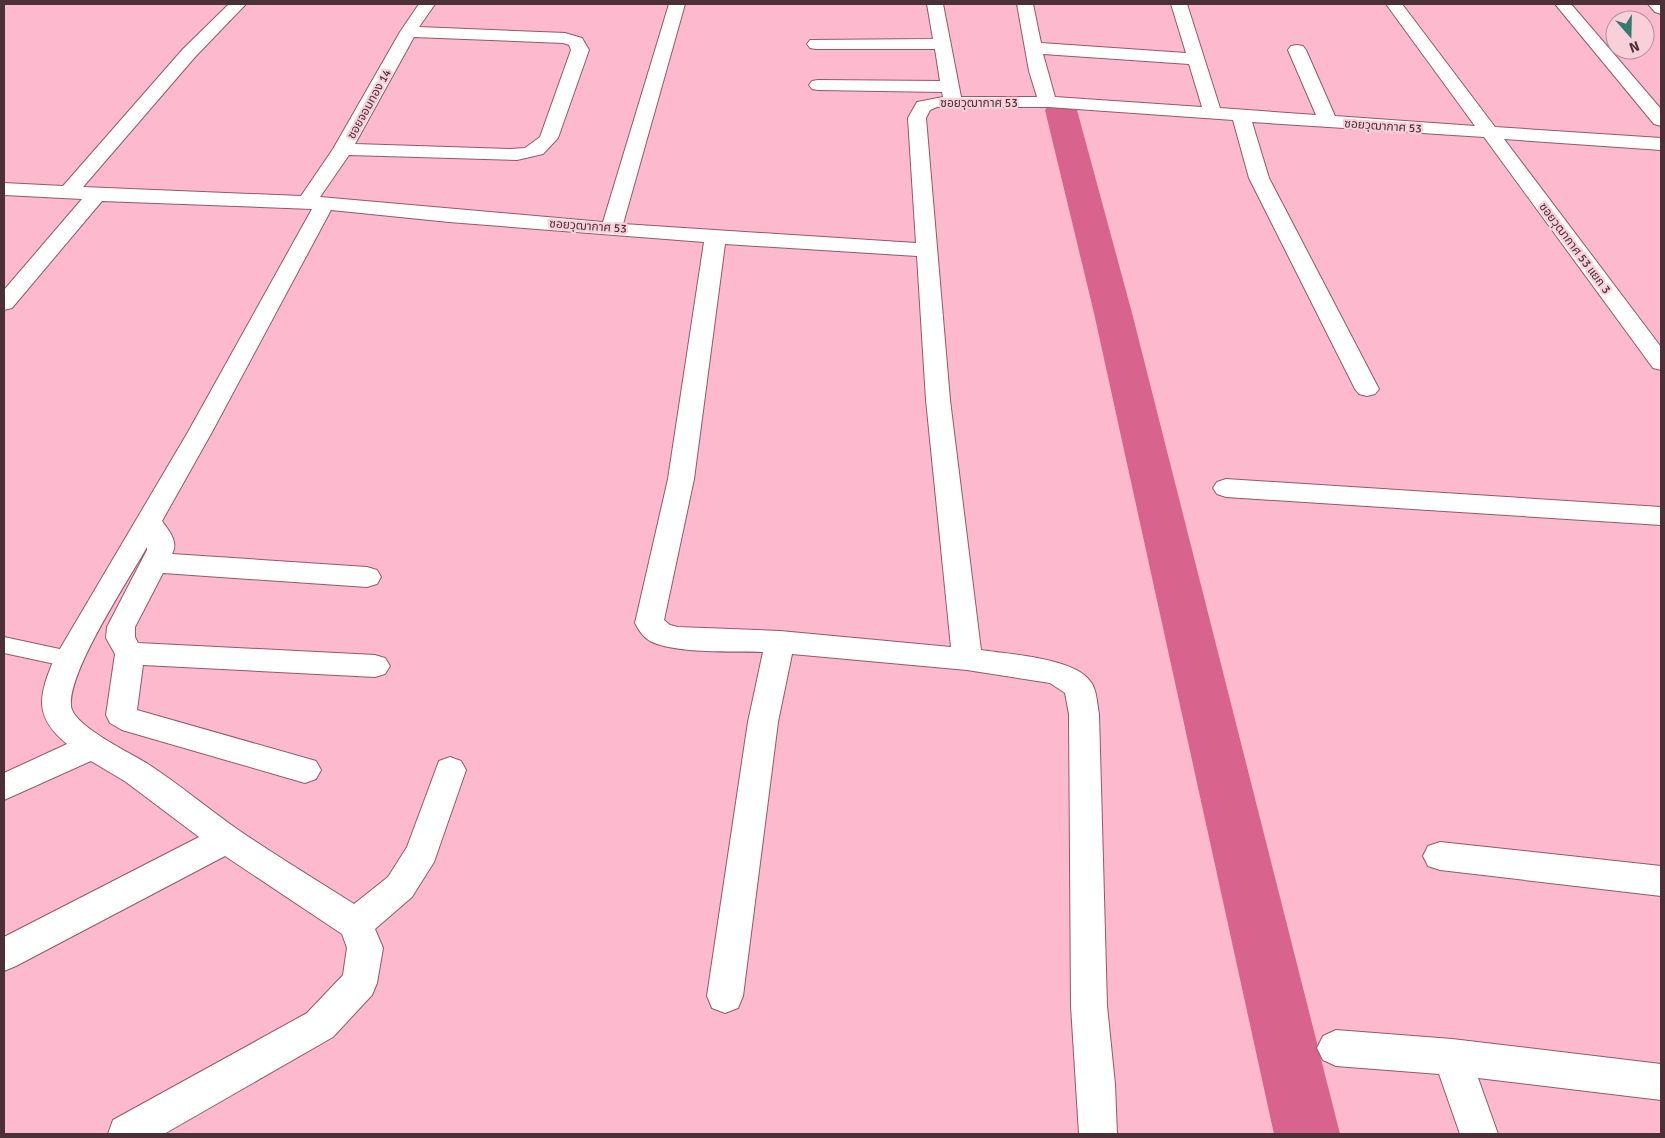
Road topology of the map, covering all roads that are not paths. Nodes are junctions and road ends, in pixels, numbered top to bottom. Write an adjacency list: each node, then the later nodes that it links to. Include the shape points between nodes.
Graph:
1 (238, 4): 28 (street, via 189,53)
2 (427, 4): 11 (street, ซอยจอมทอง 14)
3 (677, 4): 31 (street)
4 (935, 4): 13 (street)
5 (1025, 4): 14 (street)
6 (1179, 4): 16 (street)
7 (1394, 4): 24 (street, ซอยวุฒากาศ 53 แยก 3)
8 (1563, 4): 22 (street)
9 (1656, 4): 10 (street)
10 (1661, 9)
11 (408, 32): 26 (street, ซอยจอมทอง 14); 26 (street, via 566,38 576,42 580,50 549,138 528,154 510,155)
12 (816, 44): 13 (street)
13 (943, 44): 18 (street)
14 (1033, 48): 16 (street); 19 (street)
15 (1297, 50): 23 (street)
16 (1195, 58): 20 (street)
17 (818, 85): 18 (street)
18 (952, 94): 19 (street, ซอยวุฒากาศ 53); 33 (street, ซอยวุฒากาศ 53, via 923,106 917,118)
19 (1048, 102): 20 (street, ซอยวุฒากาศ 53)
20 (1212, 114): 21 (street, ซอยวุฒากาศ 53)
21 (1240, 116): 23 (street, ซอยวุฒากาศ 53); 36 (street, via 1259,178)
22 (1661, 120)
23 (1328, 122): 24 (street, ซอยวุฒากาศ 53)
24 (1488, 132): 25 (street, ซอยวุฒากาศ 53); 35 (street, ซอยวุฒากาศ 53 แยก 3)
25 (1661, 144)
26 (344, 149): 30 (street, ซอยจอมทอง 14)
27 (4, 190): 28 (street, ซอยวุฒากาศ 53)
28 (68, 192): 29 (street, ซอยวุฒากาศ 53)
29 (97, 195): 30 (street, ซอยวุฒากาศ 53); 34 (street)
30 (316, 202): 31 (street, ซอยวุฒากาศ 53); 39 (street, ซอยจอมทอง 14)
31 (612, 228): 32 (street, ซอยวุฒากาศ 53)
32 (715, 237): 33 (street, ซอยวุฒากาศ 53); 42 (street, via 681,479 649,623 660,633 678,638)
33 (926, 250): 46 (street, via 938,400)
34 (4, 303)
35 (1661, 363)
36 (1367, 389)
37 (1226, 488): 38 (street)
38 (1661, 516)
39 (148, 520): 40 (street, via 160,539 161,550); 45 (street, ซอยจอมทอง 14)
40 (155, 564): 41 (street); 44 (street, via 121,626 120,638)
41 (367, 577)
42 (780, 642): 46 (street); 57 (street, via 763,722)
43 (4, 645): 45 (lane)
44 (130, 653): 47 (street); 49 (street, via 121,715 133,722)
45 (69, 659): 48 (street, ซอยจอมทอง 14, via 57,688 56,708 65,725)
46 (967, 659): 62 (street, via 1058,674 1079,687 1084,714 1089,1006)
47 (375, 666)
48 (92, 747): 51 (street); 52 (street, ซอยจอมทอง 14, via 137,773)
49 (305, 770)
50 (450, 770): 55 (street, via 422,852 400,887)
51 (4, 787)
52 (226, 839): 55 (street, ซอยจอมทอง 14); 56 (street)
53 (1440, 856): 54 (street)
54 (1661, 881)
55 (356, 924): 61 (street, via 365,948 359,984 320,1025)
56 (4, 955)
57 (724, 996)
58 (1336, 1048): 59 (street)
59 (1452, 1057): 60 (street); 63 (street)
60 (1661, 1082)
61 (127, 1134)
62 (1098, 1134)
63 (1479, 1134)

